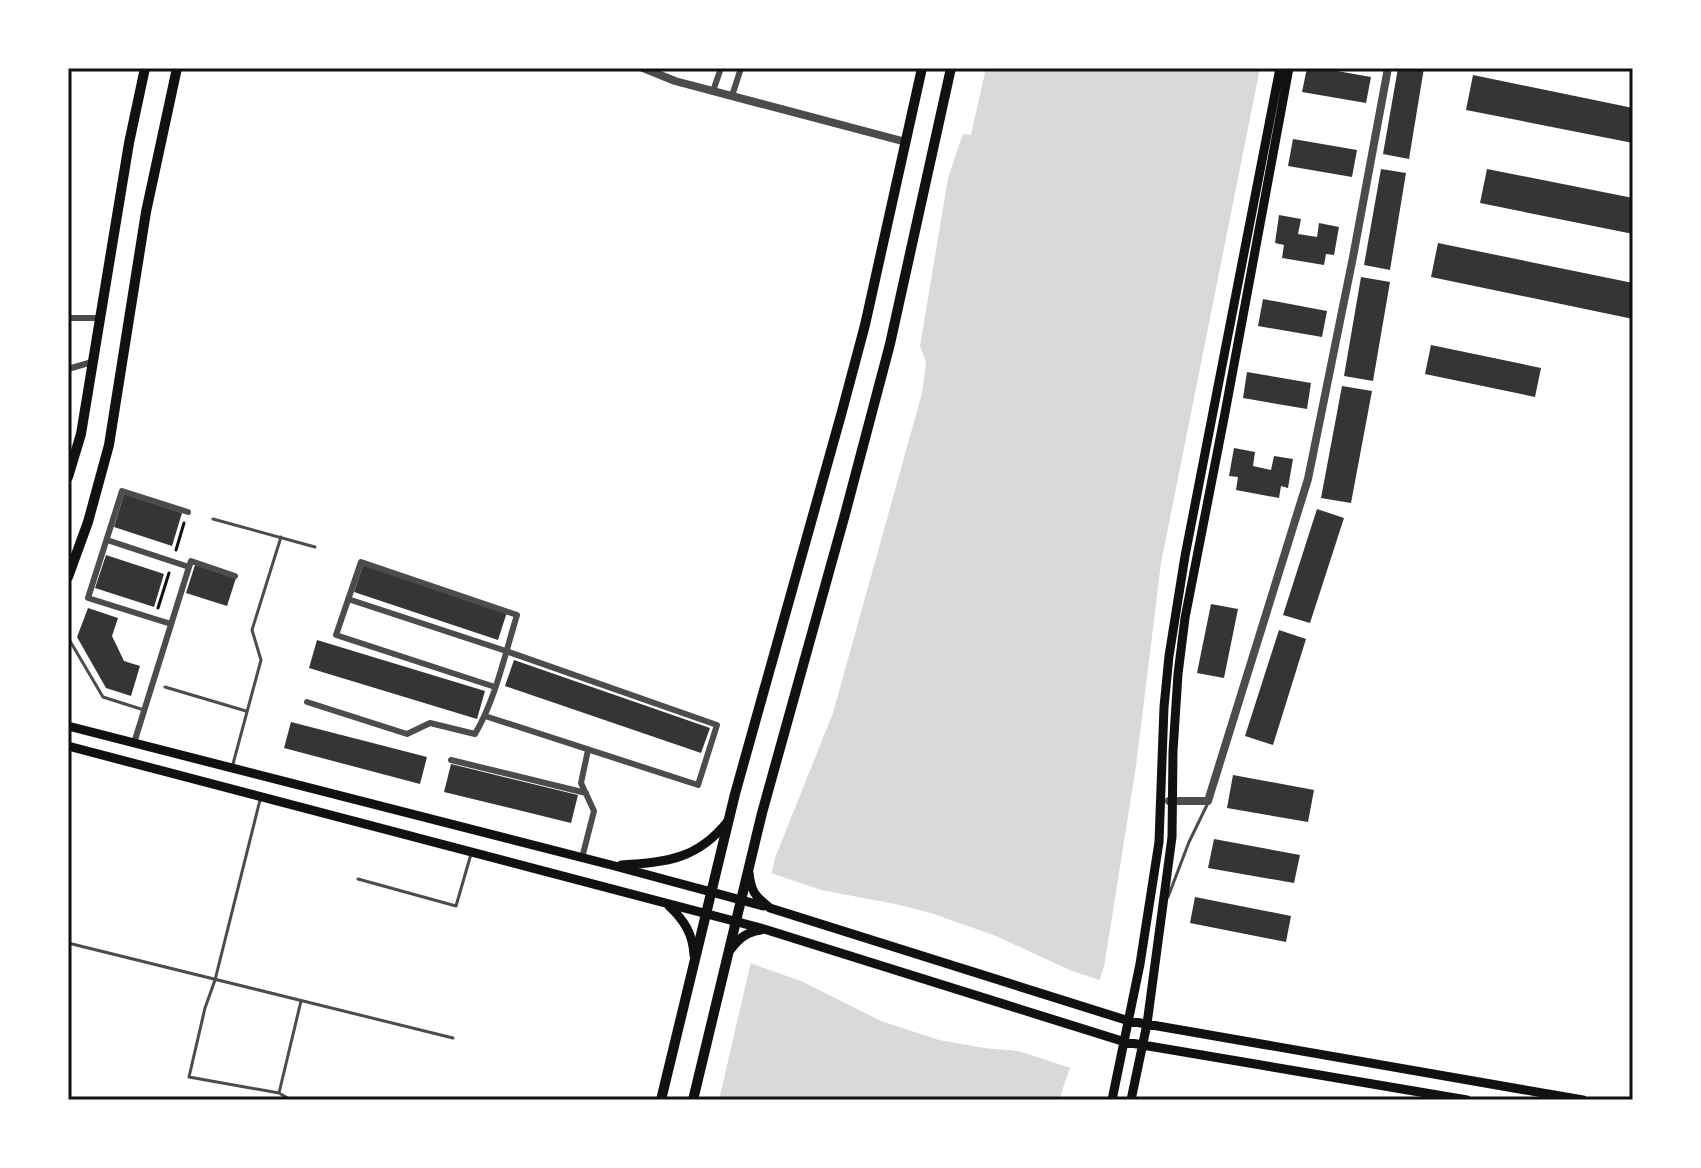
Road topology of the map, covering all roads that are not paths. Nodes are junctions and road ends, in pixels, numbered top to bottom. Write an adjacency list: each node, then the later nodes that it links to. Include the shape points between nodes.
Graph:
1 (145, 68): 15 (main road)
2 (177, 68): 26 (main road, via 146,212 109,445)
3 (643, 68): 11 (street)
4 (721, 68): 11 (street)
5 (741, 68): 12 (street)
6 (922, 68): 13 (main road)
7 (951, 68): 52 (main road, via 890,344)
8 (1280, 68): 45 (main road, via 1185,556 1168,669)
9 (1289, 68): 46 (main road, via 1185,618)
10 (1388, 68): 47 (street, via 1308,479)
11 (713, 91): 12 (street)
12 (732, 96): 13 (street)
13 (906, 142): 48 (main road, via 865,325)
14 (68, 318): 15 (street)
15 (99, 318): 16 (main road)
16 (92, 362): 17 (street); 18 (main road)
17 (68, 369)
18 (68, 477)
19 (188, 512): 22 (street, via 122,491)
20 (213, 519): 21 (lane)
21 (281, 537): 23 (lane); 35 (lane, via 252,630 261,660)
22 (107, 540): 24 (street); 28 (street, via 88,598)
23 (315, 547)
24 (189, 567): 25 (street, via 191,561); 28 (street)
25 (235, 576)
26 (68, 577)
27 (348, 599): 30 (street); 30 (street, via 361,562 517,615); 32 (street, via 336,635)
28 (171, 624): 34 (street)
29 (70, 641): 34 (lane, via 103,697)
30 (506, 651): 32 (street); 40 (street, via 717,725 698,785)
31 (165, 687): 35 (lane)
32 (495, 687): 36 (street)
33 (307, 702): 36 (street, via 407,734 430,723 475,734)
34 (144, 710): 38 (street)
35 (247, 711): 42 (lane)
36 (485, 716): 40 (street)
37 (68, 726): 38 (main road)
38 (134, 743): 42 (main road)
39 (68, 746): 44 (main road)
40 (588, 750): 43 (street, via 581,783)
41 (451, 760): 43 (street)
42 (232, 768): 50 (main road)
43 (586, 793): 50 (street, via 594,811)
44 (261, 797): 49 (main road); 65 (lane)
45 (1160, 801): 46 (street); 67 (main road, via 1159,842)
46 (1173, 801): 47 (street); 58 (main road)
47 (1208, 801): 58 (lane)
48 (728, 821): 51 (main road, via 715,838 674,859); 54 (main road)
49 (471, 853): 53 (lane, via 456,906); 56 (main road)
50 (582, 858): 51 (main road)
51 (611, 865): 54 (main road)
52 (749, 869): 55 (main road); 57 (main road, via 752,891)
53 (358, 879)
54 (711, 892): 55 (main road); 59 (main road)
55 (741, 900): 57 (main road); 60 (main road)
56 (666, 904): 59 (main road); 64 (main road, via 689,930)
57 (770, 908): 67 (main road)
58 (1163, 912): 68 (main road)
59 (706, 915): 60 (main road); 64 (main road)
60 (736, 922): 61 (main road); 63 (main road)
61 (764, 929): 63 (main road, via 737,940); 70 (main road)
62 (68, 943): 65 (lane)
63 (729, 951): 75 (main road)
64 (694, 962): 74 (main road)
65 (215, 980): 66 (lane); 72 (lane, via 189,1077)
66 (301, 1001): 69 (lane); 72 (lane)
67 (1129, 1021): 68 (main road); 70 (main road)
68 (1147, 1024): 71 (main road); 79 (main road)
69 (453, 1038)
70 (1125, 1042): 71 (main road); 76 (main road)
71 (1143, 1045): 77 (main road); 78 (main road)
72 (279, 1093): 73 (lane)
73 (291, 1100)
74 (661, 1100)
75 (693, 1100)
76 (1112, 1100)
77 (1131, 1100)
78 (1467, 1100)
79 (1583, 1100)

